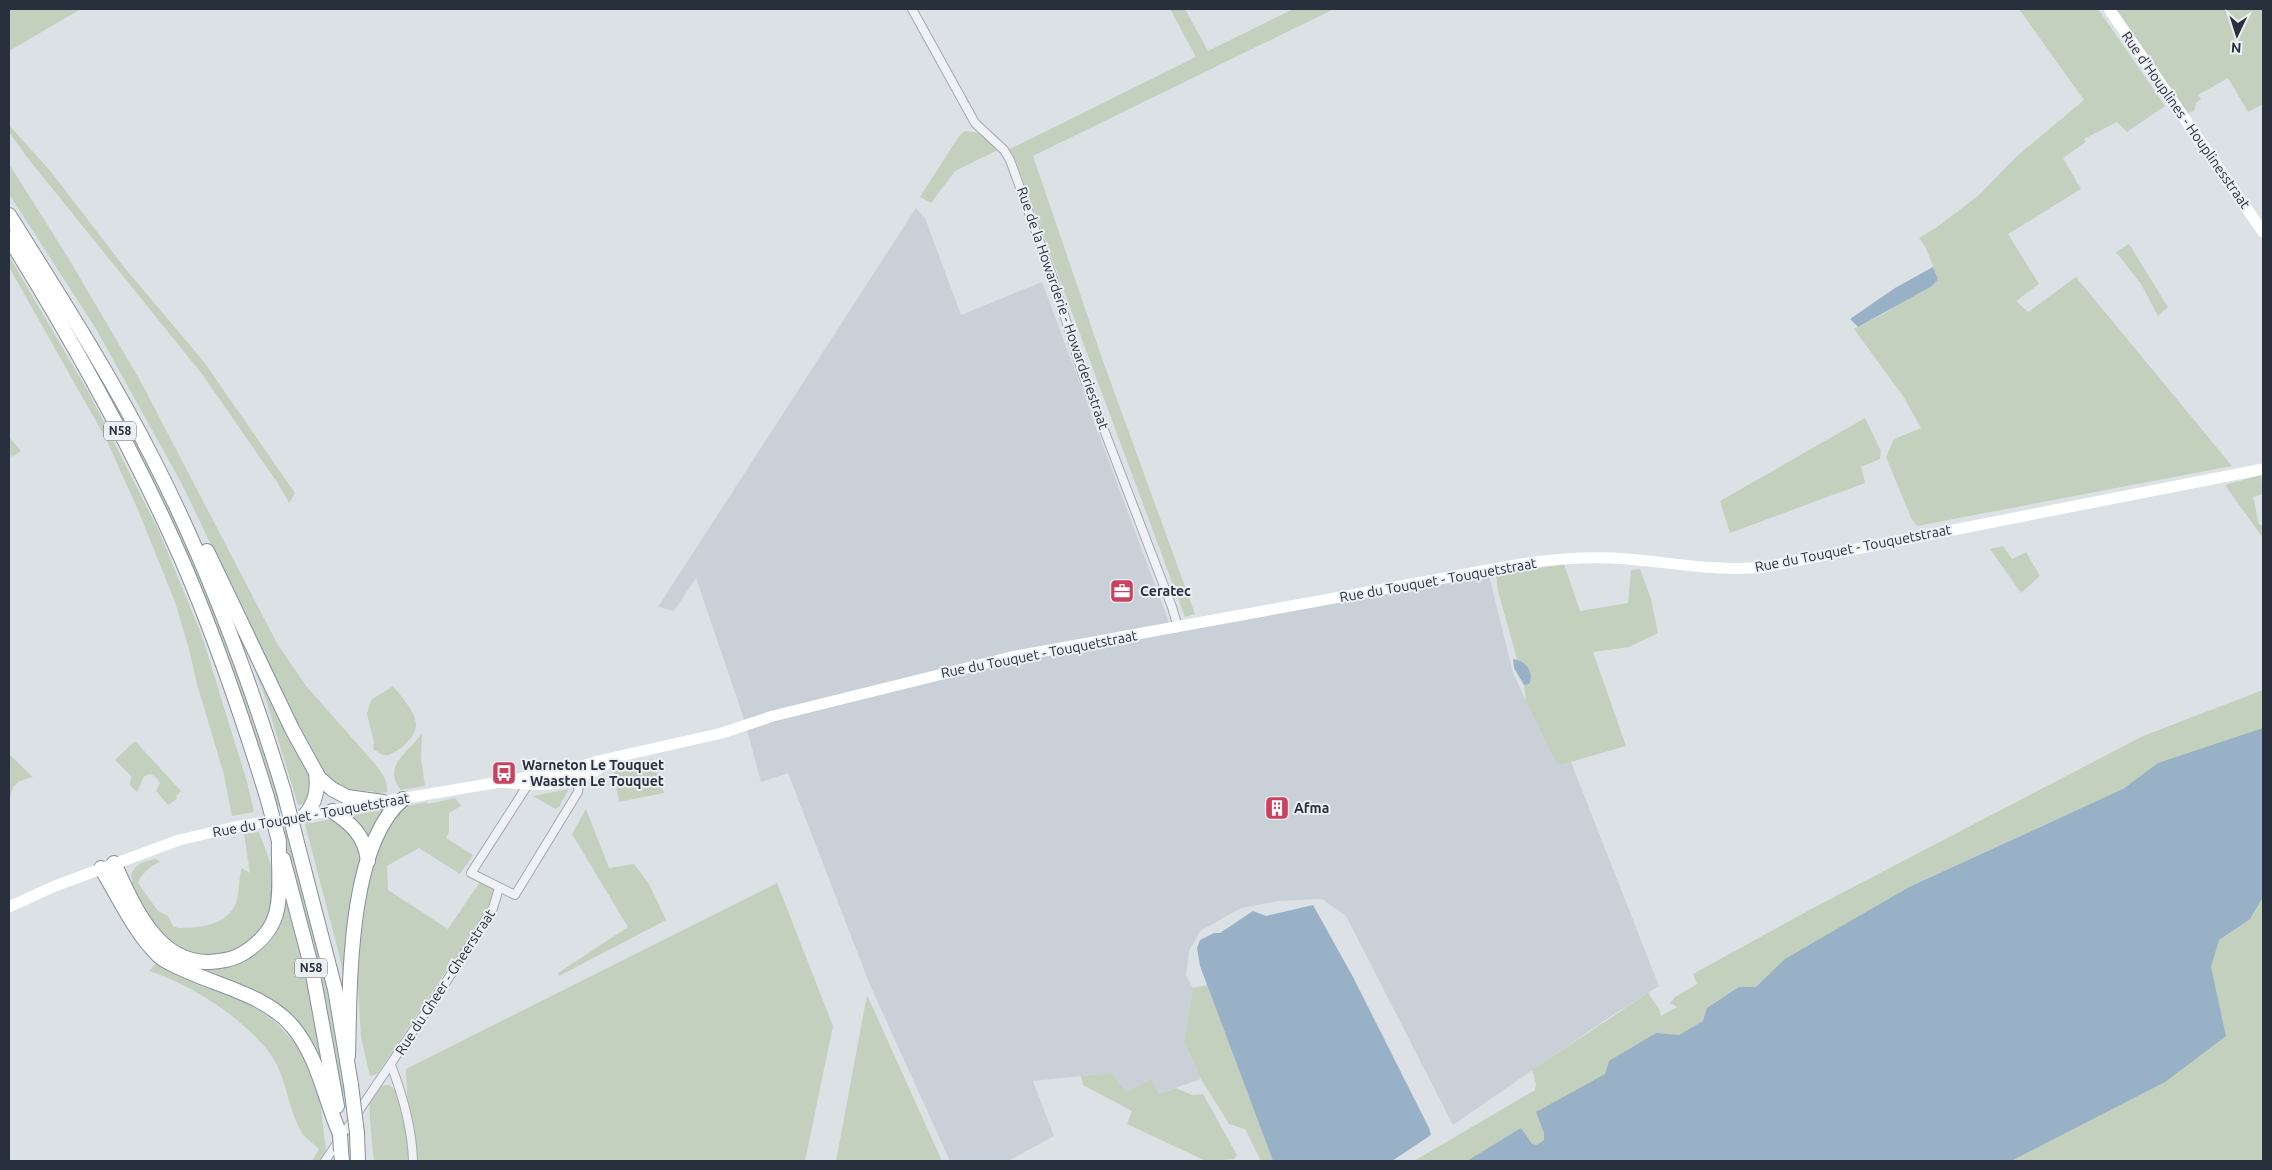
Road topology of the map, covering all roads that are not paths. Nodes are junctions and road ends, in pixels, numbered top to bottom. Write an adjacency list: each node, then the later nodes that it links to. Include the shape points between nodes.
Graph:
1 (912, 9): 8 (street, Rue de la Howarderie - Howarderiestraat, via 975,123 1004,150 1010,160 1083,375)
2 (2109, 9): 4 (main road, Rue d'Houplines - Houplinesstraat)
3 (9, 215): 7 (highway, N58, via 107,373)
4 (2263, 232)
5 (9, 238): 17 (highway, N58, bridge, via 89,375 163,518 230,682)
6 (2263, 469): 8 (main road, Rue du Touquet - Touquetstraat, via 1765,566 1720,568 1616,558 1540,561)
7 (183, 520): 9 (highway, via 199,535); 22 (highway, N58, bridge, via 237,650 263,723 335,989)
8 (1178, 627): 10 (main road, Rue du Touquet - Touquetstraat, via 978,664 620,757)
9 (316, 773): 14 (highway, via 332,789 347,797); 16 (highway, via 316,795)
10 (574, 774): 11 (main road, Rue du Touquet - Touquetstraat); 12 (main road, Rue du Touquet - Touquetstraat, via 550,785); 20 (street, via 578,792 515,895)
11 (504, 781): 12 (main road, Rue du Touquet - Touquetstraat); 13 (main road, Rue du Touquet - Touquetstraat)
12 (527, 786): 20 (street, via 472,873)
13 (403, 799): 14 (main road, Rue du Touquet - Touquetstraat); 18 (highway, via 383,822)
14 (383, 802): 15 (main road, Rue du Touquet - Touquetstraat)
15 (332, 811): 16 (main road, Rue du Touquet - Touquetstraat); 18 (highway, via 358,832)
16 (306, 816): 19 (main road, Rue du Touquet - Touquetstraat, via 234,827 179,840)
17 (278, 841): 19 (highway, via 276,914 266,934 253,947 237,957 218,961 188,960 161,944); 24 (highway, N58, via 312,969)
18 (368, 862): 22 (highway, via 350,958)
19 (108, 866): 21 (main road, Rue du Touquet - Touquetstraat); 24 (highway, via 135,924 161,958 256,1000 280,1015 307,1048)
20 (499, 888): 23 (street, Rue du Gheer - Gheerstraat, via 493,908)
21 (9, 907)
22 (348, 1056): 27 (highway, N58, bridge)
23 (391, 1065): 26 (street); 28 (street, Rue du Gheer - Gheerstraat, via 406,1108)
24 (332, 1104): 25 (highway, N58, bridge)
25 (342, 1156)
26 (326, 1161)
27 (358, 1161)
28 (413, 1161)

